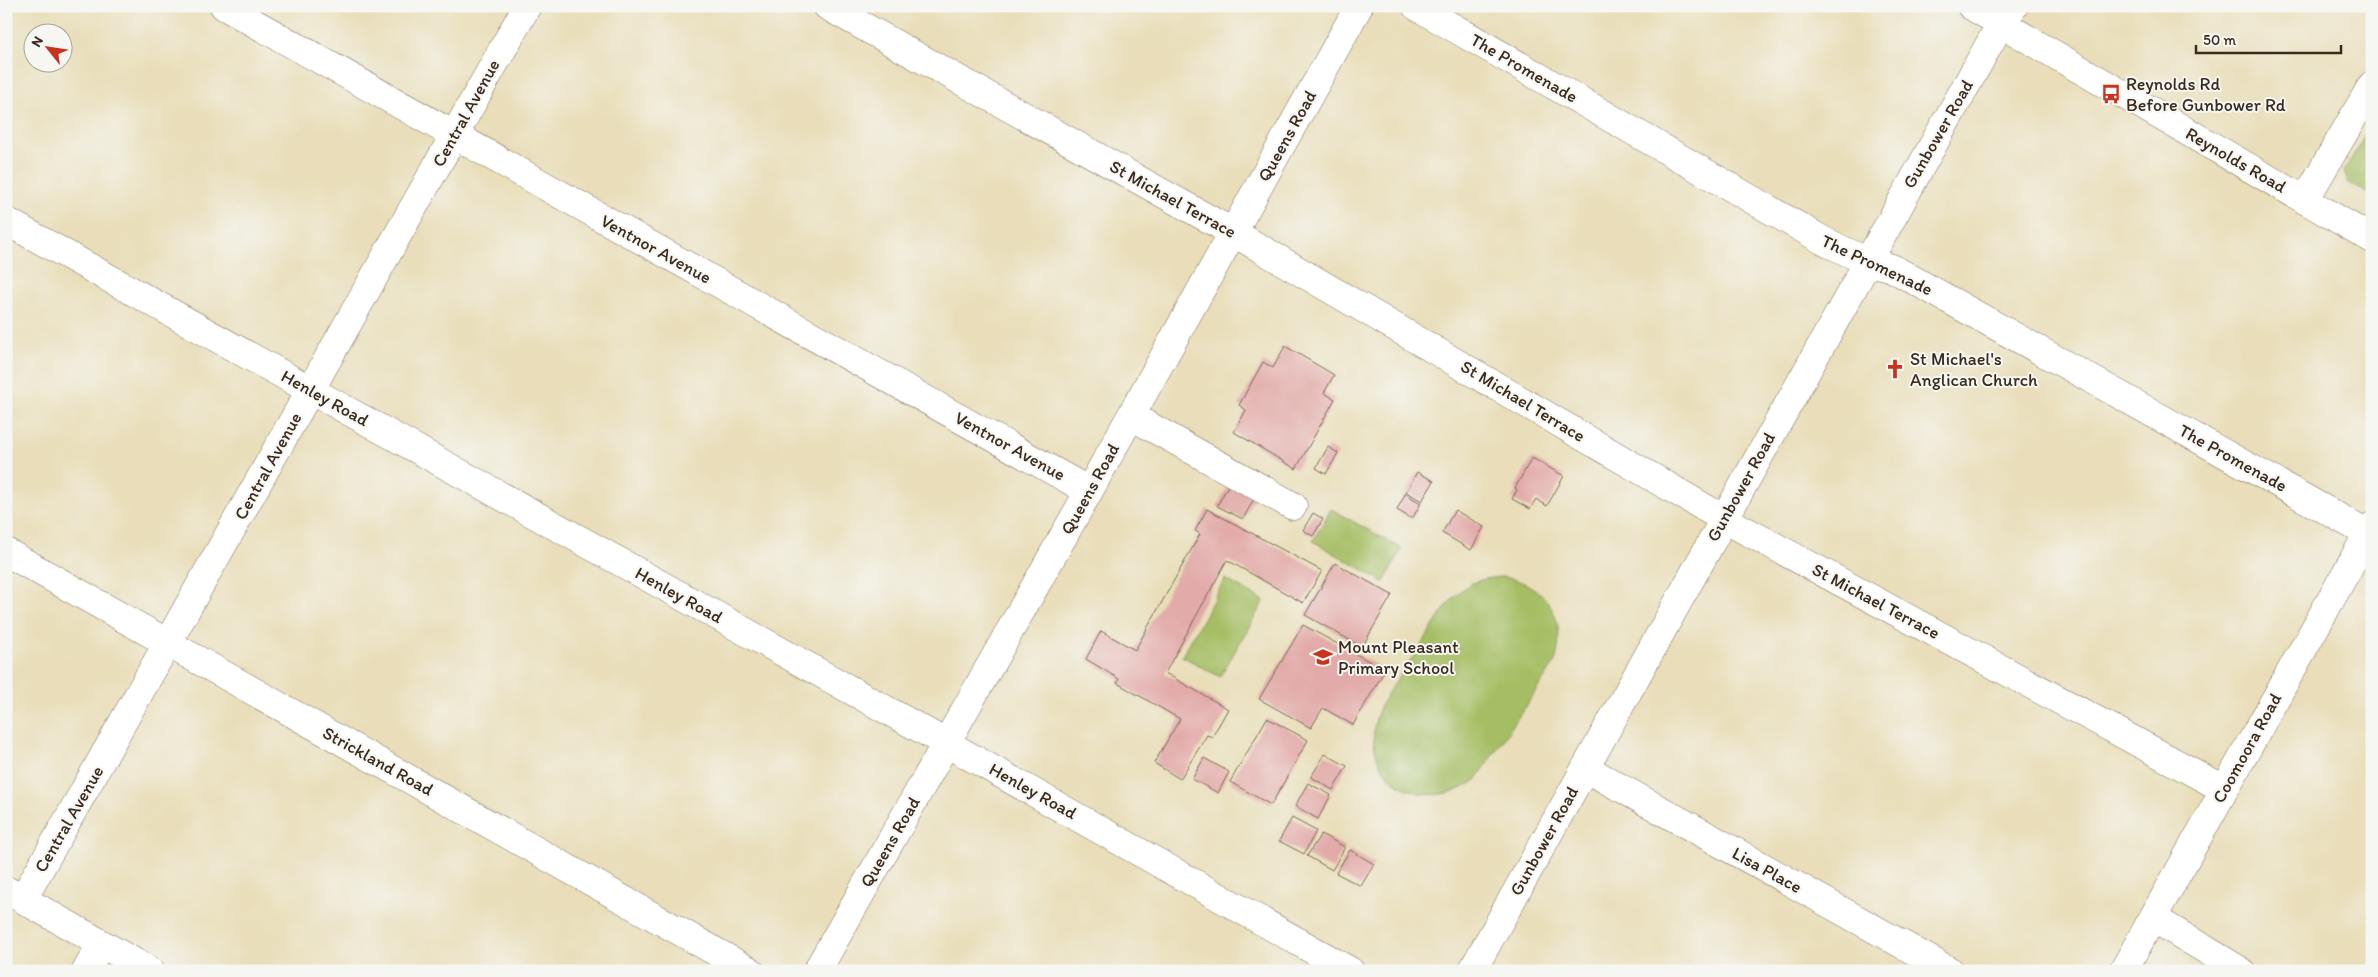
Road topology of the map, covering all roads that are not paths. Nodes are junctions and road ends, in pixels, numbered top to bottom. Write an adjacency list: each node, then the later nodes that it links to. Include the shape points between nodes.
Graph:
1 (224, 6): 9 (street, Ventnor Avenue)
2 (526, 6): 9 (street, Central Avenue)
3 (827, 6): 13 (street, St Michael Terrace)
4 (1359, 6): 13 (street, Queens Road)
5 (1416, 6): 15 (street, The Promenade)
6 (1970, 6): 7 (street, Reynolds Road)
7 (2007, 12): 10 (street, Reynolds Road, via 2123,86); 15 (street, Gunbower Road)
8 (2372, 85): 10 (street)
9 (454, 135): 16 (street, Central Avenue); 18 (street, Ventnor Avenue)
10 (2309, 194): 11 (street, Reynolds Road); 14 (street, Reynolds Road)
11 (2372, 220)
12 (6, 221): 16 (street, Henley Road)
13 (1234, 232): 17 (street, Queens Road); 20 (street, St Michael Terrace)
14 (2372, 239)
15 (1866, 261): 20 (street, Gunbower Road); 21 (street, The Promenade, via 1892,268)
16 (311, 390): 23 (street, Central Avenue); 24 (street, Henley Road)
17 (1131, 416): 18 (street, Queens Road); 19 (street)
18 (1090, 491): 24 (street, Queens Road)
19 (1293, 506)
20 (1724, 519): 25 (street, Gunbower Road); 26 (street, St Michael Terrace)
21 (2370, 529): 26 (street, Coomoora Road)
22 (6, 552): 23 (street, Strickland Road)
23 (169, 644): 27 (street, Central Avenue); 32 (street, Strickland Road)
24 (946, 742): 33 (street, Queens Road); 34 (street, Henley Road)
25 (1585, 768): 35 (street, Gunbower Road); 36 (street, Lisa Place)
26 (2224, 789): 28 (street, Coomoora Road)
27 (15, 894): 29 (street)
28 (2153, 918): 37 (street, Coomoora Road); 38 (street)
29 (101, 944): 30 (street); 31 (street)
30 (86, 971)
31 (150, 971)
32 (750, 971)
33 (817, 971)
34 (1350, 971)
35 (1472, 971)
36 (1950, 971)
37 (2123, 971)
38 (2241, 971)

